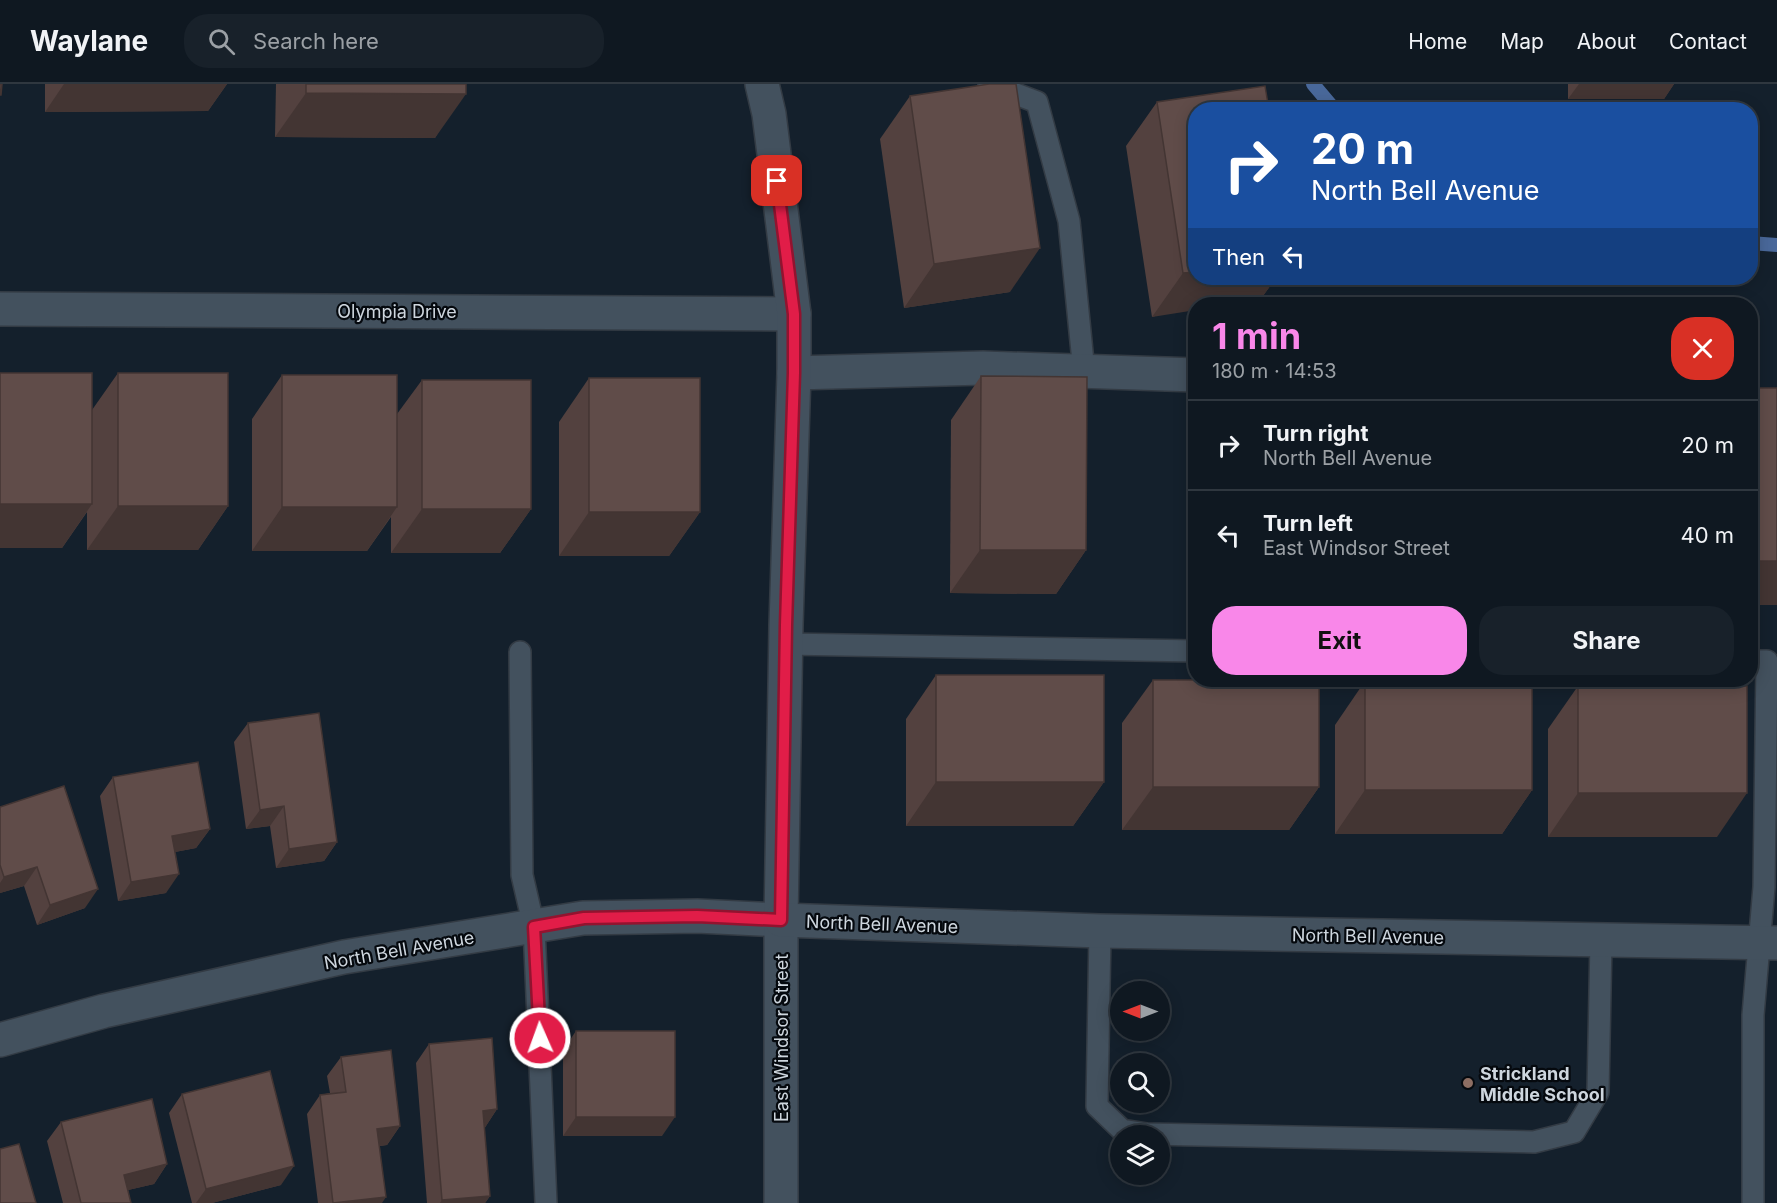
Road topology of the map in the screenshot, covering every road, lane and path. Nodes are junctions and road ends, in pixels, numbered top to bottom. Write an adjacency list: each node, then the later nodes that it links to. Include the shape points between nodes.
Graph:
1 (762, 84): 4 (street, East Windsor Street)
2 (989, 84): 5 (lane, via 1036,102 1069,221)
3 (0, 309): 4 (street, Olympia Drive)
4 (794, 314): 6 (street, East Windsor Street)
5 (1084, 372): 6 (street, via 983,368); 7 (street)
6 (794, 373): 8 (street, East Windsor Street)
7 (1188, 375)
8 (786, 644): 9 (lane); 12 (street, East Windsor Street)
9 (1188, 651)
10 (520, 652): 13 (lane, via 522,875)
11 (1758, 661): 16 (lane, via 1767,661 1764,887)
12 (781, 920): 13 (street, North Bell Avenue, via 697,916 584,918); 14 (street, North Bell Avenue); 19 (street, East Windsor Street)
13 (534, 927): 17 (street, North Bell Avenue, via 344,957 104,1011); 18 (lane)
14 (1100, 931): 15 (street, North Bell Avenue); 15 (lane, via 1097,1106 1122,1130 1225,1137 1534,1142 1574,1132 1598,1092)
15 (1601, 940): 16 (street, North Bell Avenue)
16 (1769, 944): 20 (lane, via 1753,1015)
17 (0, 1040)
18 (546, 1203)
19 (781, 1203)
20 (1753, 1203)

